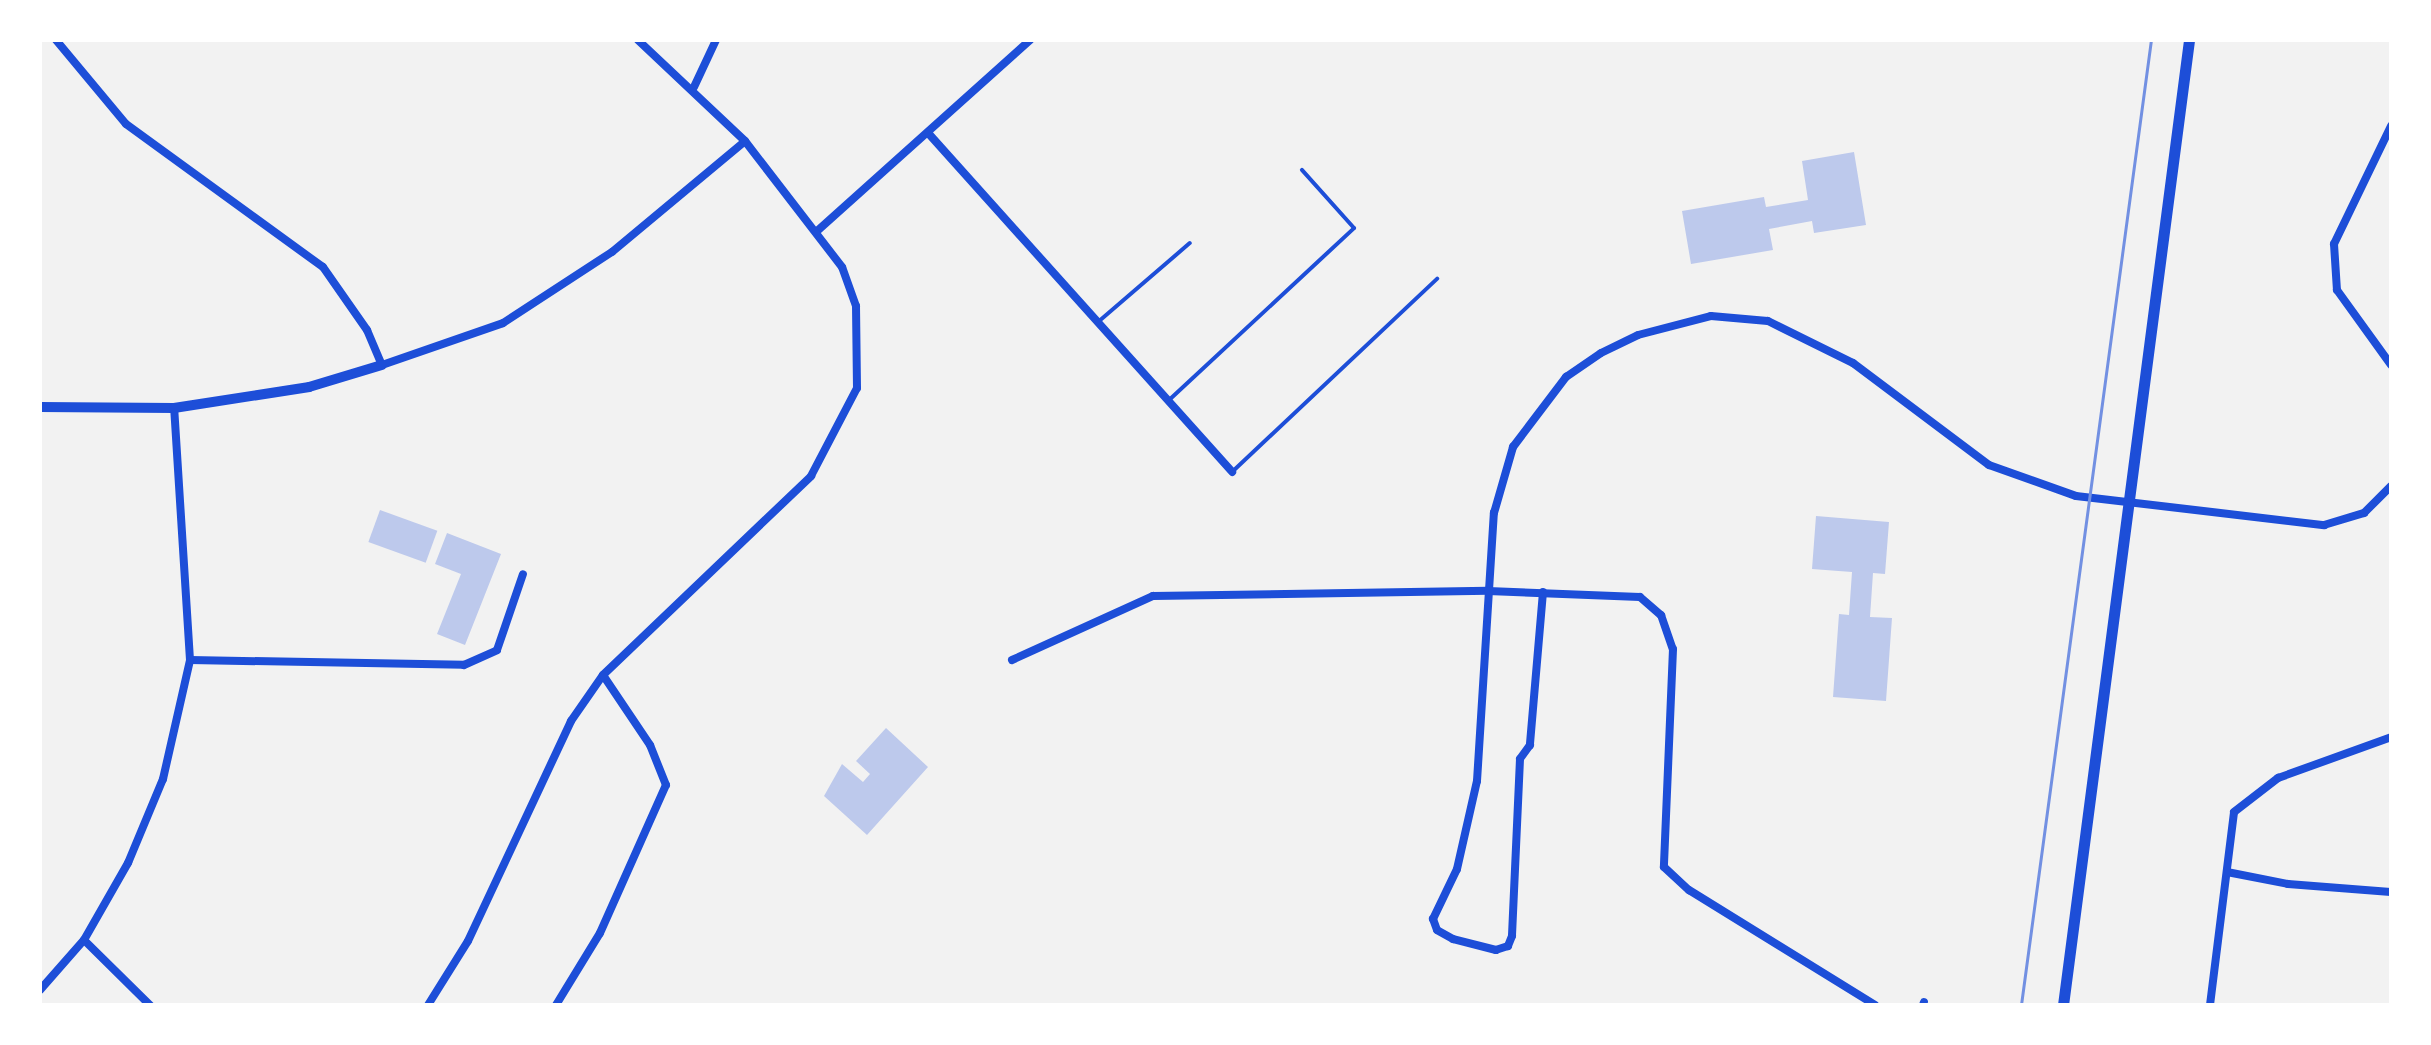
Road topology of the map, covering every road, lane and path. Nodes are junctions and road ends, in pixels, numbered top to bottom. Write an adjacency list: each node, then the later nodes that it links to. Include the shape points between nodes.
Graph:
1 (56, 40): 16 (street, via 126,124 322,267 367,330)
2 (638, 40): 6 (street)
3 (716, 40): 6 (street)
4 (1030, 40): 8 (street)
5 (2189, 40): 22 (main road)
6 (694, 86): 9 (street)
7 (2391, 126): 15 (street, via 2334,244 2337,290)
8 (929, 134): 11 (street); 14 (street)
9 (744, 140): 11 (street); 16 (street, via 612,252 503,323)
10 (1302, 170): 17 (lane, via 1354,228)
11 (816, 232): 28 (street, via 842,267 856,306 857,388 834,442 811,476)
12 (1190, 243): 14 (lane)
13 (1437, 279): 20 (lane)
14 (1098, 322): 17 (street)
15 (2391, 365)
16 (382, 366): 19 (street, via 273,394)
17 (1168, 401): 20 (street)
18 (40, 407): 19 (street)
19 (174, 408): 26 (street)
20 (1232, 472)
21 (2391, 486): 22 (street, via 2364,512 2324,524)
22 (2128, 502): 24 (street, via 2038,487 1989,465 1815,341 1768,321 1711,316 1638,335 1601,353 1542,404 1508,463 1494,513); 38 (main road)
23 (523, 574): 26 (street, via 497,650 464,665)
24 (1488, 591): 25 (street); 25 (street, via 1476,780 1457,869 1433,919 1437,930 1454,939 1496,950 1512,936 1520,759 1530,745); 27 (street, via 1153,596)
25 (1543, 592): 37 (street, via 1640,598 1662,616 1673,649 1664,866 1689,890)
26 (190, 660): 32 (street, via 163,779 128,864)
27 (1012, 660)
28 (603, 675): 35 (street, via 571,721 468,941); 36 (street, via 650,745 666,784 600,933)
29 (2391, 737): 30 (street, via 2278,778 2248,796 2228,833)
30 (2227, 872): 31 (street); 39 (street)
31 (2391, 892)
32 (84, 940): 33 (street); 34 (street)
33 (40, 990)
34 (150, 1005)
35 (428, 1005)
36 (556, 1005)
37 (1875, 1005)
38 (2063, 1005)
39 (2210, 1005)

